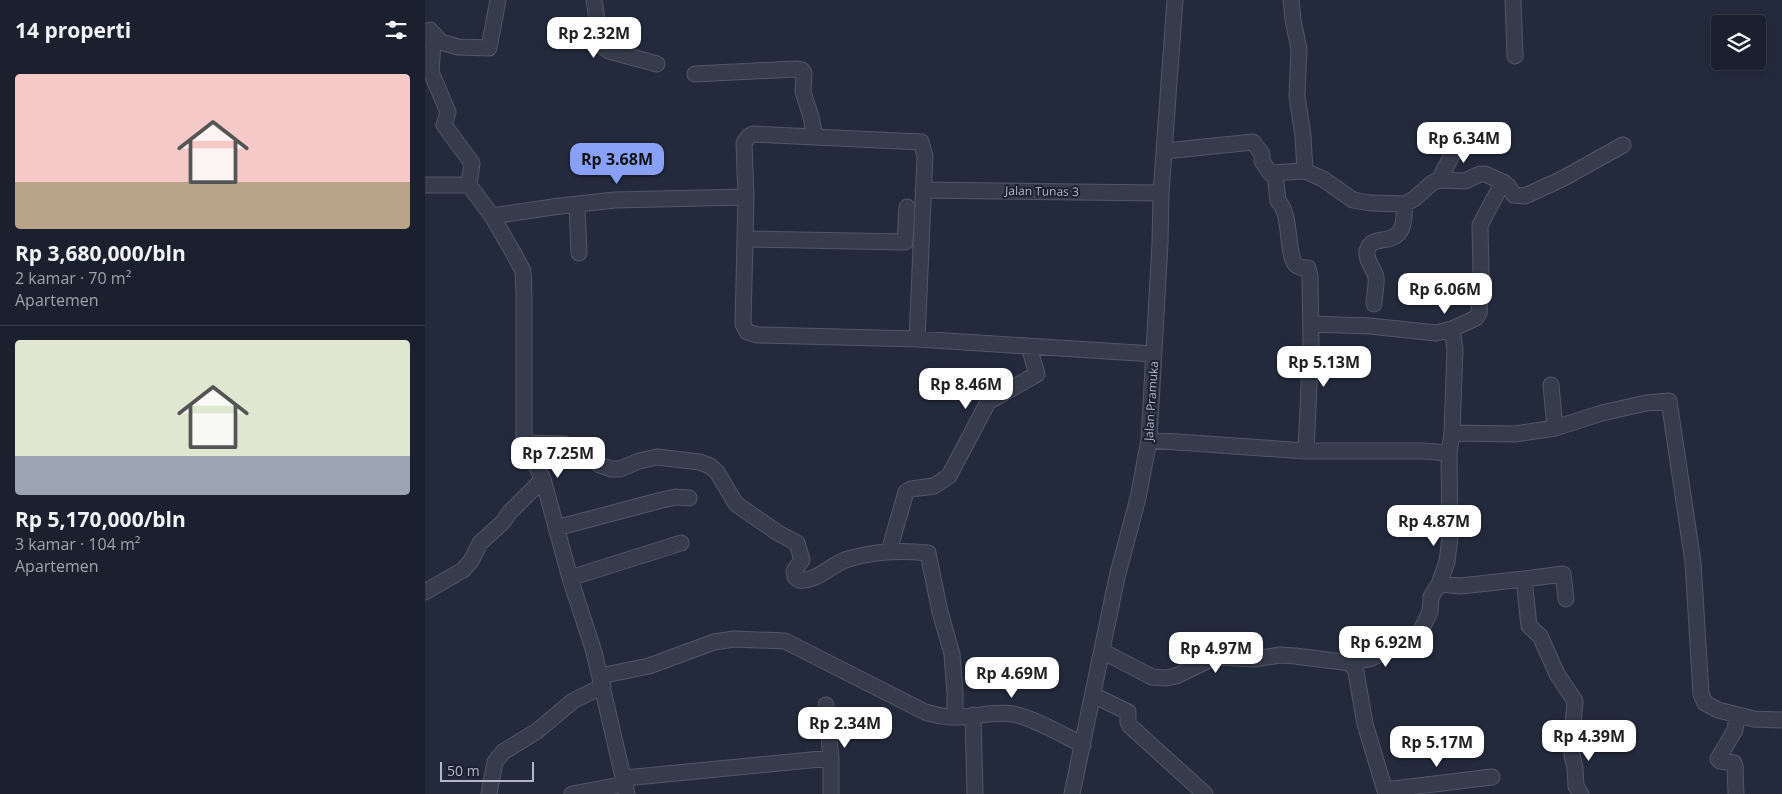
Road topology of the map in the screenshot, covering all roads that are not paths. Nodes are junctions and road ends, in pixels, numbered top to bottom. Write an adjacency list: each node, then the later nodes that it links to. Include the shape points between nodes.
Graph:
1 (498, 0): 6 (street, via 489,48 458,47 441,42)
2 (593, 0): 8 (street, via 601,45 609,51)
3 (1175, 0): 13 (street, Jalan Pramuka)
4 (1291, 0): 14 (street, via 1299,50 1297,96)
5 (1513, 0): 7 (street)
6 (427, 28): 19 (street, via 433,44 431,72 448,112 444,125 472,163)
7 (1515, 56)
8 (657, 64)
9 (695, 74): 11 (street, via 803,70 803,92)
10 (1456, 135): 16 (street, via 1451,157)
11 (815, 137): 20 (street, via 921,142 925,156); 22 (street, via 749,136 744,143)
12 (1623, 145): 17 (street, via 1525,196 1514,194)
13 (1165, 151): 15 (street, via 1253,142 1263,154 1262,161 1270,174); 21 (street, Jalan Pramuka)
14 (1305, 171): 15 (street); 24 (street, via 1353,200)
15 (1275, 173): 30 (street, via 1278,201 1288,227 1293,261 1309,270)
16 (1439, 180): 17 (street, via 1459,182 1485,174); 24 (street)
17 (1503, 182): 31 (street, via 1480,225 1479,313 1476,318)
18 (425, 185): 19 (street)
19 (469, 185): 26 (street)
20 (923, 190): 21 (street, Jalan Tunas 3); 32 (street)
21 (1161, 193): 34 (street, Jalan Pramuka)
22 (745, 197): 23 (street, via 646,198); 27 (street)
23 (577, 204): 26 (street); 28 (street)
24 (1404, 204): 29 (street, via 1404,221 1397,235 1369,245 1367,251 1376,279)
25 (907, 207): 27 (street, via 905,242)
26 (492, 216): 39 (street, via 523,271)
27 (745, 239): 32 (street, via 743,324 747,332)
28 (579, 253)
29 (1373, 304)
30 (1311, 324): 31 (street, via 1436,333); 40 (street)
31 (1452, 328): 37 (street, via 1455,349)
32 (917, 339): 33 (street)
33 (1029, 347): 34 (street); 46 (street, via 1037,374 988,402 949,476 934,486 906,492)
34 (1154, 354): 38 (street, Jalan Pramuka)
35 (1551, 385): 36 (street)
36 (1555, 428): 37 (street, via 1515,434); 58 (street, via 1602,413 1669,401 1693,562 1701,694 1705,704)
37 (1452, 433): 41 (street)
38 (1149, 440): 40 (street); 52 (street, Jalan Pramuka)
39 (524, 443): 42 (street); 46 (street, via 565,444 611,469 620,470 657,457 710,466 736,504 797,543 802,560 794,571 799,580 809,580 846,559)
40 (1306, 451): 41 (street)
41 (1449, 453): 49 (street, via 1449,545)
42 (543, 480): 44 (street); 50 (street, via 480,543 463,570)
43 (689, 498): 44 (street, via 662,500)
44 (556, 528): 47 (street)
45 (681, 542): 47 (street)
46 (889, 551): 59 (street, via 928,553 930,558 952,654)
47 (570, 578): 54 (street)
48 (1524, 579): 49 (street, via 1461,586); 51 (street, via 1563,574); 72 (street, via 1529,626 1540,636 1557,674 1575,701 1572,755 1576,786)
49 (1439, 584): 53 (street, via 1431,597 1430,612 1419,634 1410,643)
50 (425, 592)
51 (1566, 599)
52 (1102, 651): 53 (street, via 1153,677 1166,678 1215,657 1254,659 1280,655); 55 (street, Jalan Pramuka)
53 (1351, 664): 65 (street, via 1356,672 1365,724)
54 (601, 681): 59 (street, via 714,642 743,639 785,641 925,712); 64 (street); 66 (street, via 537,731 503,752 495,762)
55 (1093, 695): 61 (street, Jalan Pramuka); 71 (street, via 1128,712 1130,726)
56 (826, 704): 62 (street)
57 (973, 715): 59 (street); 61 (street, via 1013,714 1051,728); 69 (street)
58 (1737, 715): 60 (street); 73 (street, via 1735,730 1718,759 1734,764)
59 (955, 717)
60 (1782, 720)
61 (1083, 745): 70 (street, Jalan Pramuka)
62 (831, 758): 64 (street); 68 (street)
63 (1492, 777): 65 (street)
64 (626, 785): 67 (street)
65 (1385, 792)
66 (489, 794)
67 (572, 794)
68 (831, 794)
69 (975, 794)
70 (1072, 794)
71 (1205, 794)
72 (1581, 794)
73 (1736, 794)

